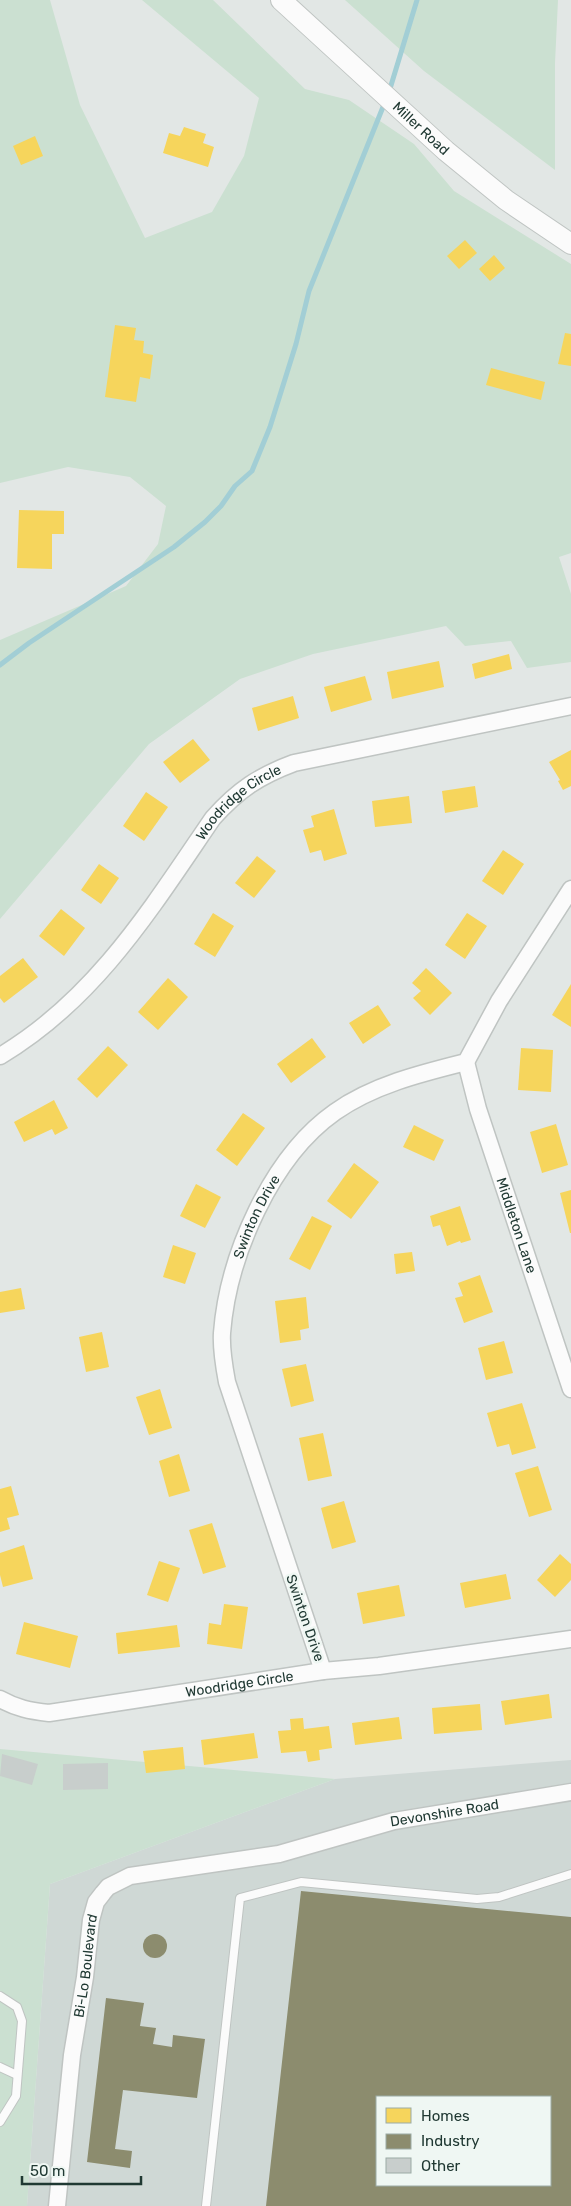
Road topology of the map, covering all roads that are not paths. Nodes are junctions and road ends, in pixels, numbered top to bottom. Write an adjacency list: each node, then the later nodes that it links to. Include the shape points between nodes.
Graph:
1 (281, 0): 2 (street, Miller Road, via 446,151 506,200)
2 (571, 244)
3 (571, 706): 5 (street, Woodridge Circle, via 294,763 256,780 226,803 213,818 141,924 96,979 67,1008)
4 (571, 889): 6 (street, via 499,1001)
5 (0, 1056)
6 (466, 1062): 7 (street, Middleton Lane, via 478,1109); 9 (street, Swinton Drive, via 421,1074 365,1096 335,1112 311,1131 289,1156 263,1200 244,1241 229,1288 222,1335 227,1382)
7 (571, 1389)
8 (571, 1638): 9 (street, Woodridge Circle)
9 (323, 1671): 10 (street, Woodridge Circle, via 49,1713 29,1711)
10 (0, 1699)
11 (571, 1792): 12 (street, Devonshire Road, via 394,1821)
12 (321, 1843): 18 (street, Bi-Lo Boulevard, via 279,1854 130,1876 108,1887 96,1902 72,2055)
13 (571, 1874): 19 (lane, via 499,1897 477,1899 301,1882 240,1898)
14 (0, 1996): 16 (lane, via 17,2007 22,2020)
15 (0, 2066): 16 (lane)
16 (18, 2075): 17 (lane, via 16,2096)
17 (0, 2122)
18 (58, 2206)
19 (206, 2206)

